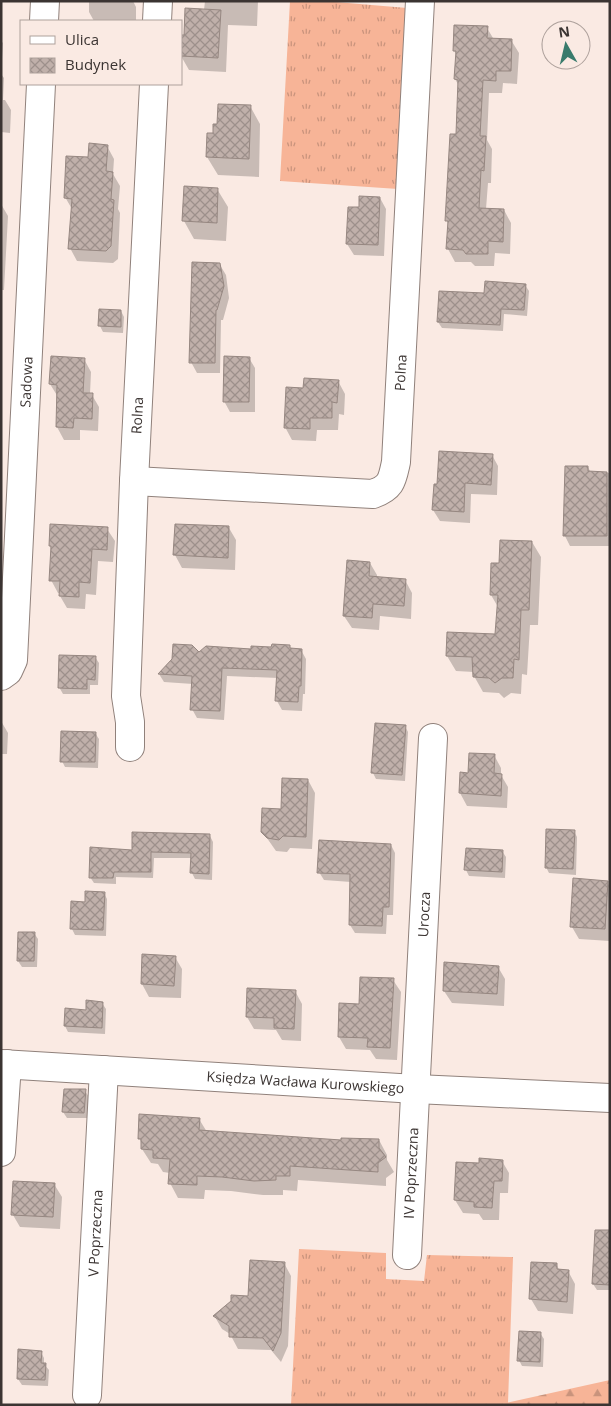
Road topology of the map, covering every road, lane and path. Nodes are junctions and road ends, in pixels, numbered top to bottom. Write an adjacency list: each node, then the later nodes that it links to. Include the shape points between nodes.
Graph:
1 (45, 1): 4 (street)
2 (158, 1): 5 (street)
3 (420, 1): 8 (street, Polna, via 396,462 392,481 384,490 373,494)
4 (44, 20)
5 (157, 20)
6 (41, 85): 9 (street, Sadowa, via 13,660 8,671)
7 (154, 85): 8 (street, Rolna)
8 (134, 481): 11 (street, Rolna, via 126,696)
9 (1, 676)
10 (432, 738): 14 (street, Urocza)
11 (130, 747)
12 (4, 1064): 13 (street, Księdza Wacława Kurowskiego); 16 (street)
13 (104, 1070): 14 (street, Księdza Wacława Kurowskiego); 18 (street, V Poprzeczna)
14 (416, 1090): 15 (street, Księdza Wacława Kurowskiego); 17 (street, IV Poprzeczna)
15 (610, 1098)
16 (1, 1152)
17 (407, 1255)
18 (87, 1395)

